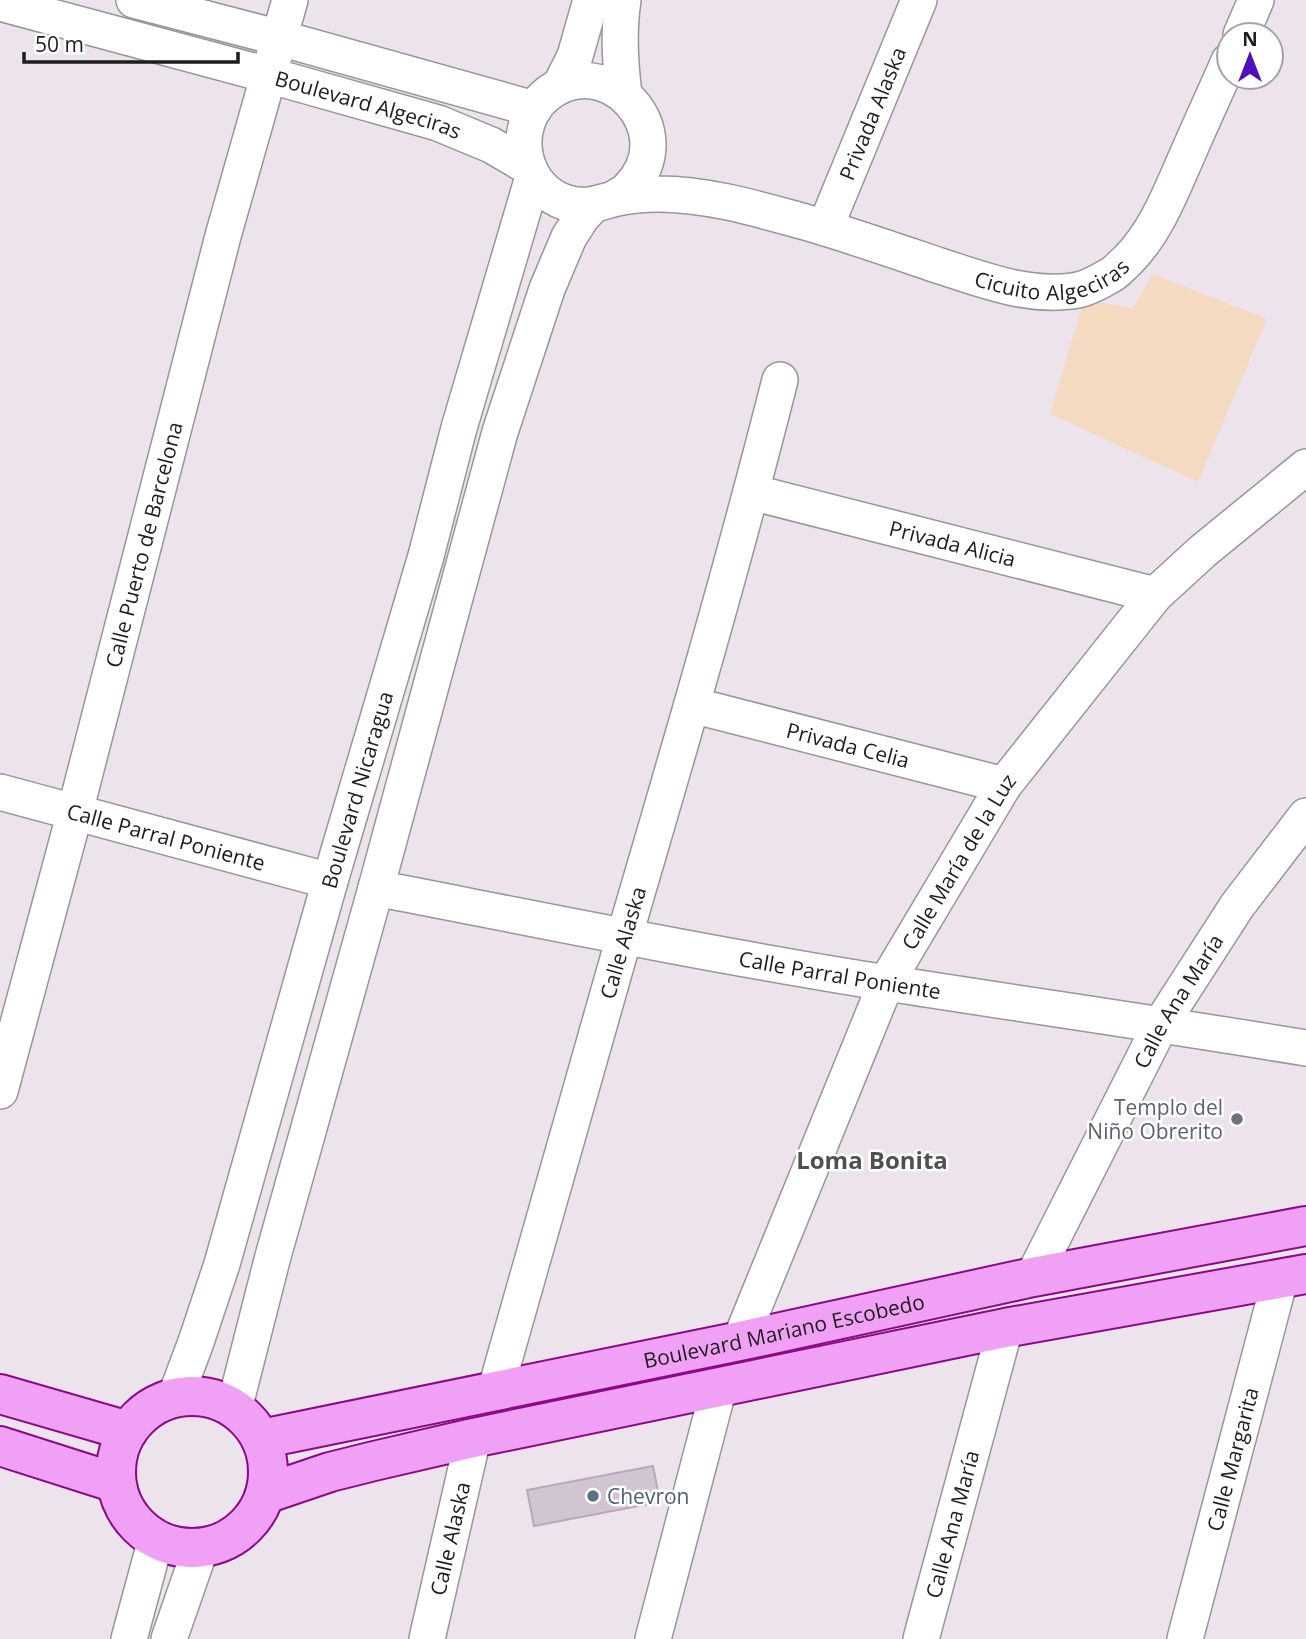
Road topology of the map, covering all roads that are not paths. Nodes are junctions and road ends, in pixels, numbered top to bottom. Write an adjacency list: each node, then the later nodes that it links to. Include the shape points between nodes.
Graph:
1 (134, 0): 9 (street, Boulevard Algeciras)
2 (290, 0): 9 (street, Calle Puerto de Barcelona)
3 (591, 0): 11 (street, via 575,56)
4 (623, 0): 13 (street, via 620,65)
5 (919, 0): 19 (street, Privada Alaska)
6 (1256, 0): 8 (street)
7 (0, 4): 10 (street, Boulevard Algeciras)
8 (1247, 21)
9 (279, 38): 10 (street, Calle Puerto de Barcelona); 14 (street, Boulevard Algeciras)
10 (268, 75): 16 (street, Boulevard Algeciras, via 438,123 491,145); 27 (street, Calle Puerto de Barcelona)
11 (560, 86): 13 (street, via 593,82); 14 (street)
12 (1215, 91): 19 (street, Cicuito Algeciras, via 1154,225 1137,250 1113,275 1074,291 1035,292 999,285)
13 (624, 94): 15 (street)
14 (534, 109): 16 (street, via 525,127 523,147)
15 (645, 125): 17 (street, via 646,159 639,174 629,188); 18 (street, Cicuito Algeciras, via 654,145 683,176)
16 (530, 172): 17 (street, via 542,188 565,202); 29 (street, Boulevard Nicaragua, via 426,556)
17 (604, 202): 18 (street, Cicuito Algeciras, via 655,193); 30 (street, Boulevard Nicaragua, via 582,217 569,237 500,432)
18 (759, 209): 19 (street, Cicuito Algeciras)
19 (825, 228)
20 (780, 380): 22 (street)
21 (1306, 467): 23 (street, Calle María de la Luz)
22 (751, 492): 23 (street, Privada Alicia); 24 (street, Calle Alaska)
23 (1155, 594): 25 (street, Calle María de la Luz)
24 (692, 705): 25 (street, Privada Celia); 31 (street, Calle Alaska)
25 (1004, 785): 32 (street, Calle María de la Luz)
26 (0, 792): 27 (street, Calle Parral Poniente)
27 (75, 812): 29 (street, Calle Parral Poniente); 35 (street, Calle Puerto de Barcelona)
28 (1306, 816): 33 (street, Calle Ana María, via 1237,906)
29 (330, 881): 44 (street, Boulevard Nicaragua, via 222,1264)
30 (376, 888): 31 (street, Calle Parral Poniente); 45 (street, Boulevard Nicaragua)
31 (624, 936): 32 (street, Calle Parral Poniente); 42 (street, Calle Alaska)
32 (886, 983): 33 (street, Calle Parral Poniente); 40 (street, Calle María de la Luz)
33 (1161, 1024): 34 (street, Calle Parral Poniente); 38 (street, Calle Ana María)
34 (1306, 1048)
35 (0, 1091)
36 (1306, 1226): 38 (main road, Boulevard Mariano Escobedo)
37 (1293, 1276): 39 (main road, Boulevard Mariano Escobedo); 59 (street, Calle Margarita)
38 (1033, 1277): 40 (main road, Boulevard Mariano Escobedo)
39 (1005, 1328): 41 (main road, Boulevard Mariano Escobedo); 58 (street, Calle Ana María)
40 (740, 1341): 42 (main road, Boulevard Mariano Escobedo)
41 (719, 1387): 47 (main road, Boulevard Mariano Escobedo); 57 (street)
42 (495, 1391): 48 (main road, Boulevard Mariano Escobedo)
43 (0, 1394): 46 (main road)
44 (175, 1398): 45 (main road, via 216,1399); 46 (main road, via 140,1416)
45 (234, 1409): 48 (main road)
46 (128, 1431): 50 (main road, via 120,1447)
47 (473, 1438): 51 (main road, Boulevard Mariano Escobedo, via 330,1472); 56 (street, Calle Alaska)
48 (261, 1439): 51 (main road, via 267,1457)
49 (0, 1446): 50 (main road)
50 (116, 1483): 52 (main road, via 130,1516)
51 (265, 1494): 53 (main road, via 256,1514 241,1530 222,1542)
52 (156, 1539): 53 (main road); 54 (street)
53 (201, 1547): 55 (street)
54 (129, 1639)
55 (169, 1639)
56 (427, 1639)
57 (653, 1639)
58 (921, 1639)
59 (1185, 1639)

